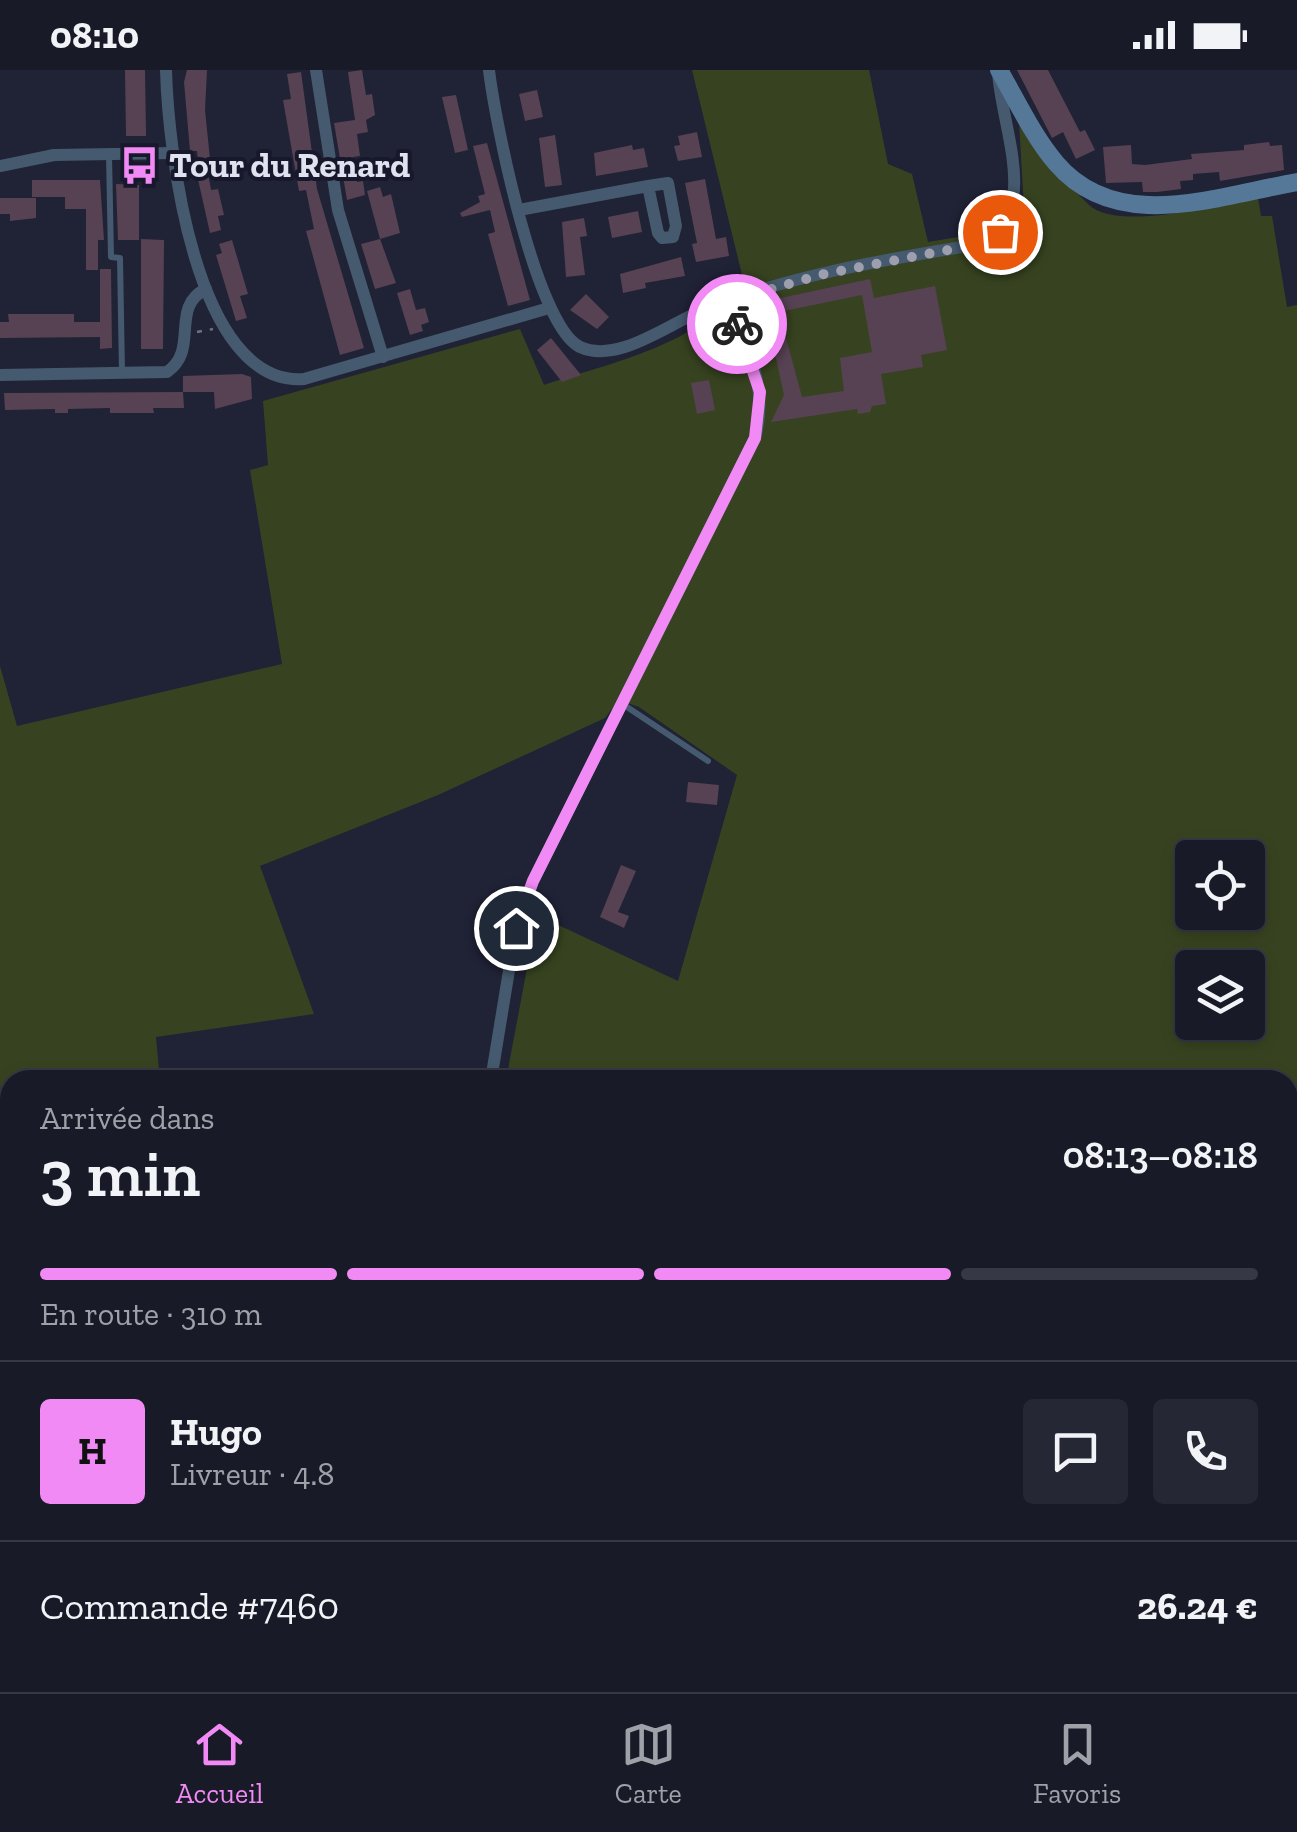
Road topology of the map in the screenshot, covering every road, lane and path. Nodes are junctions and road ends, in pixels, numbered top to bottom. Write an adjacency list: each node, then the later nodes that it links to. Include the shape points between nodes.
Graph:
1 (166, 70): 5 (street)
2 (316, 70): 14 (street, via 338,210)
3 (488, 70): 10 (street)
4 (998, 70): 8 (street, via 1048,154 1071,179 1116,204 1152,206); 12 (street, via 1015,186 1000,232 974,245 824,274)
5 (174, 153): 6 (street); 11 (street)
6 (108, 154): 7 (street, via 44,156); 16 (lane, via 110,258 120,258)
7 (0, 166)
8 (1297, 182)
9 (648, 186): 10 (street)
10 (519, 210): 13 (street)
11 (206, 289): 14 (street, via 235,344 277,375 304,379); 16 (street, via 186,306 185,347 177,365 161,374)
12 (726, 302): 13 (street, via 598,351 565,336); 17 (street, via 756,374 758,428)
13 (549, 308): 14 (street)
14 (383, 357)
15 (0, 375): 16 (street)
16 (122, 375)
17 (623, 704): 18 (lane); 19 (street, via 521,911)
18 (708, 760)
19 (493, 1070)

